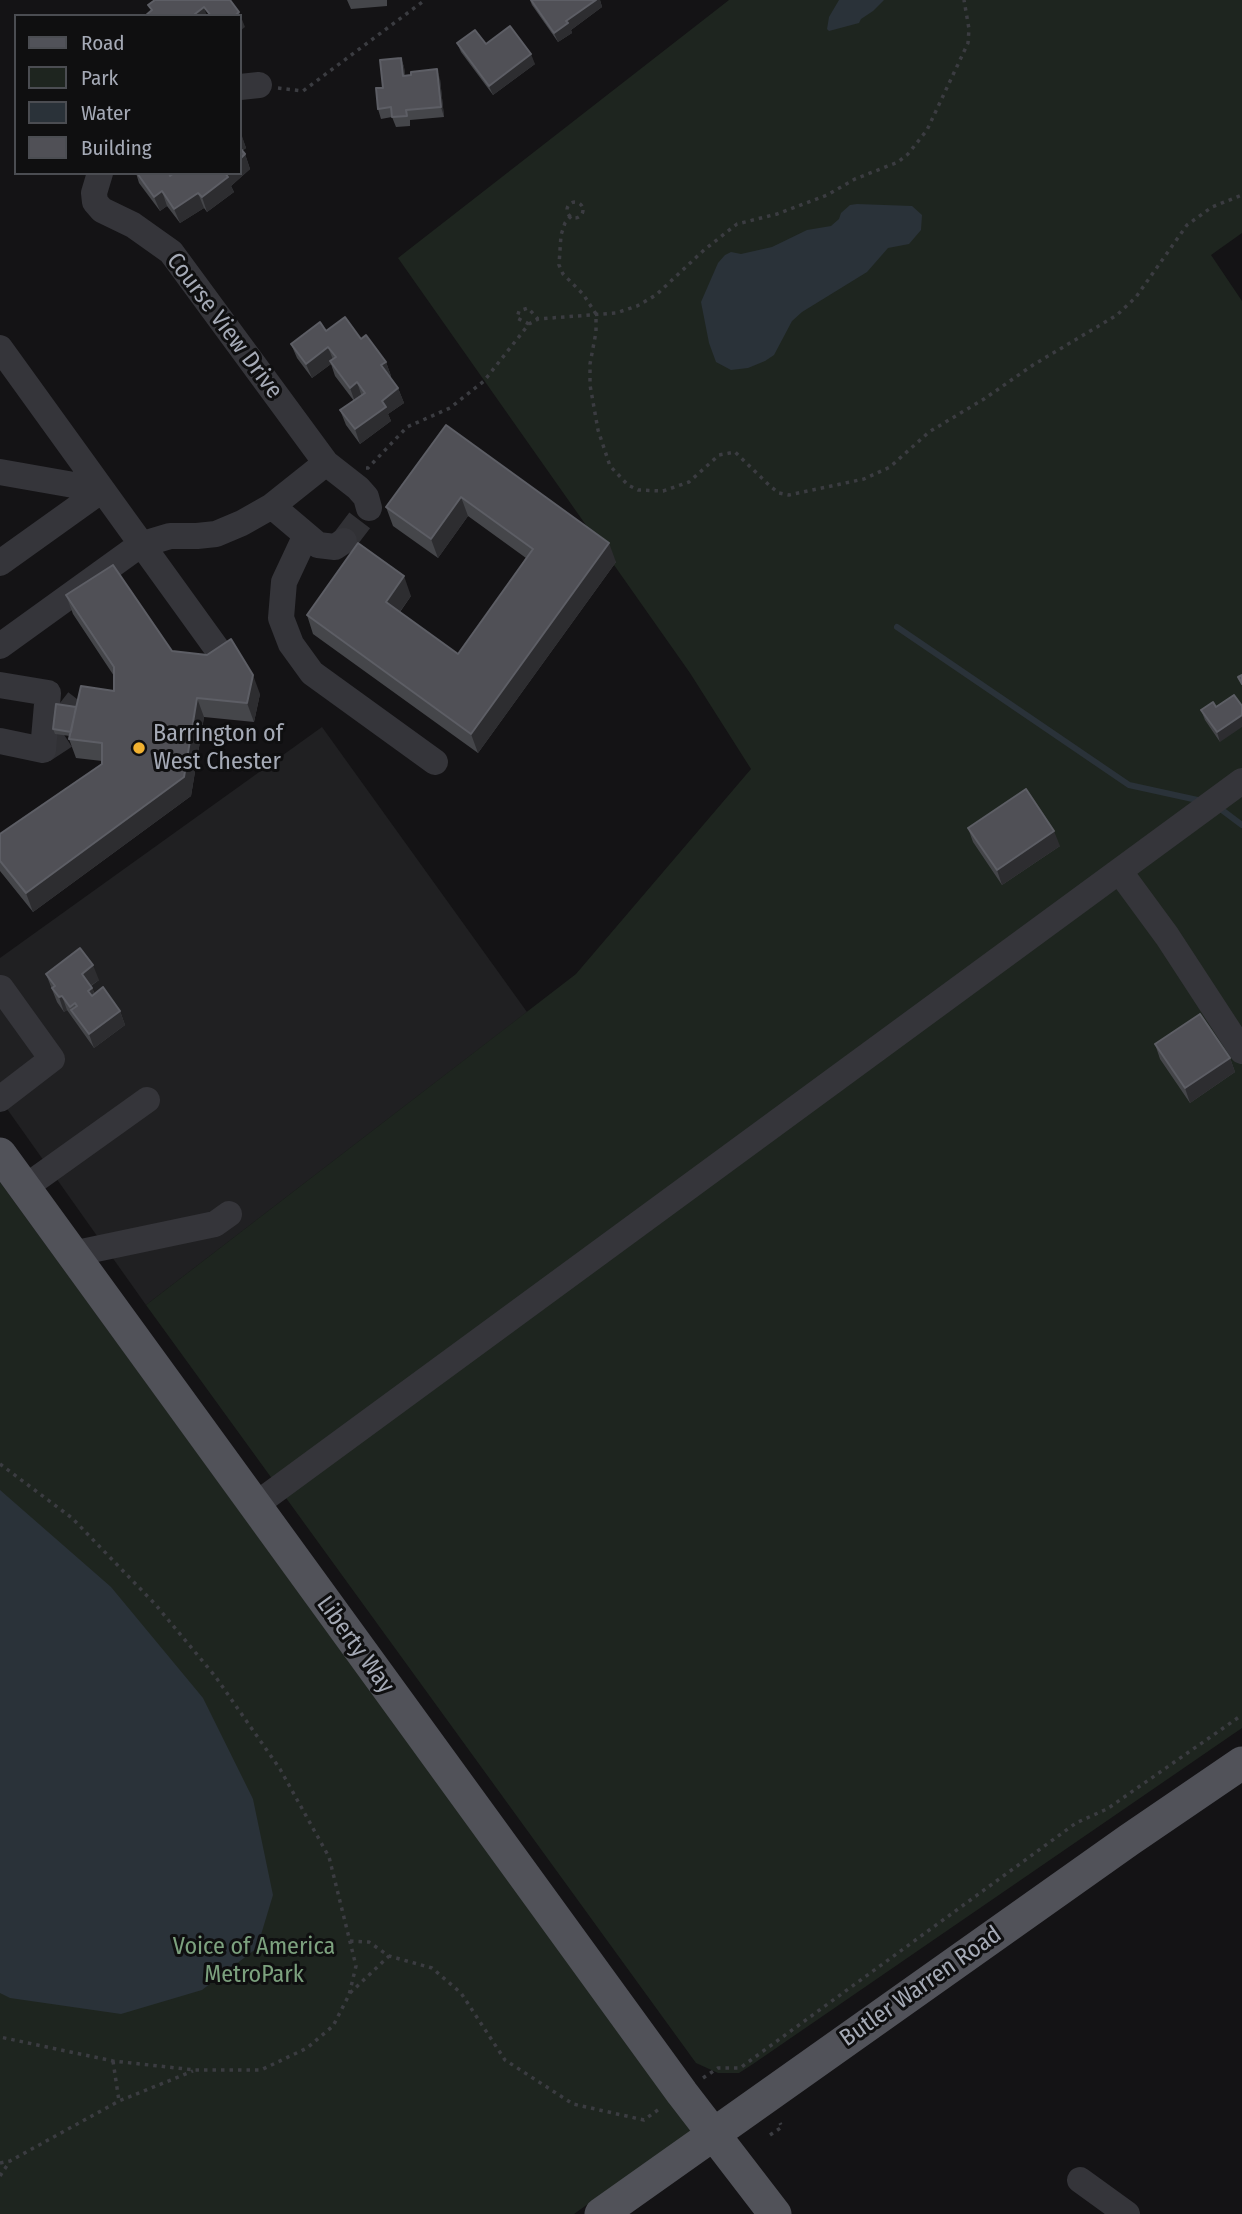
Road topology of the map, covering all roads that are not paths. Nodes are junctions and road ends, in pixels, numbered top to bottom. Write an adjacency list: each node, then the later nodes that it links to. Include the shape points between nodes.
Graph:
1 (99, 175): 3 (street, Course View Drive, via 95,202 171,252)
2 (0, 348): 5 (street)
3 (326, 463): 6 (street); 7 (street, via 358,488)
4 (0, 472): 5 (street)
5 (102, 490): 10 (street); 11 (street)
6 (272, 506): 8 (street); 10 (street, via 216,534 170,536)
7 (369, 508)
8 (306, 534): 9 (street, via 317,545 335,547); 16 (street, via 284,582 281,618 291,644 312,673)
9 (344, 541)
10 (140, 545): 12 (street); 13 (street)
11 (0, 563)
12 (0, 646)
13 (228, 664)
14 (0, 685): 15 (street, via 48,693 43,750)
15 (0, 741)
16 (435, 762)
17 (1242, 781): 18 (street)
18 (1120, 872): 20 (street); 27 (street)
19 (1, 988): 21 (street, via 52,1059)
20 (1242, 1051)
21 (0, 1099)
22 (147, 1100): 24 (street)
23 (0, 1154): 24 (main road, Liberty Way)
24 (24, 1188): 26 (main road, Liberty Way)
25 (229, 1214): 26 (street, via 215,1224)
26 (72, 1254): 27 (main road, Liberty Way)
27 (254, 1506): 29 (main road, Liberty Way)
28 (1242, 1763): 29 (main road, Butler Warren Road)
29 (714, 2133): 31 (main road, Butler Warren Road); 32 (main road, Liberty Way)
30 (1080, 2180): 33 (street)
31 (601, 2214)
32 (775, 2214)
33 (1127, 2214)

